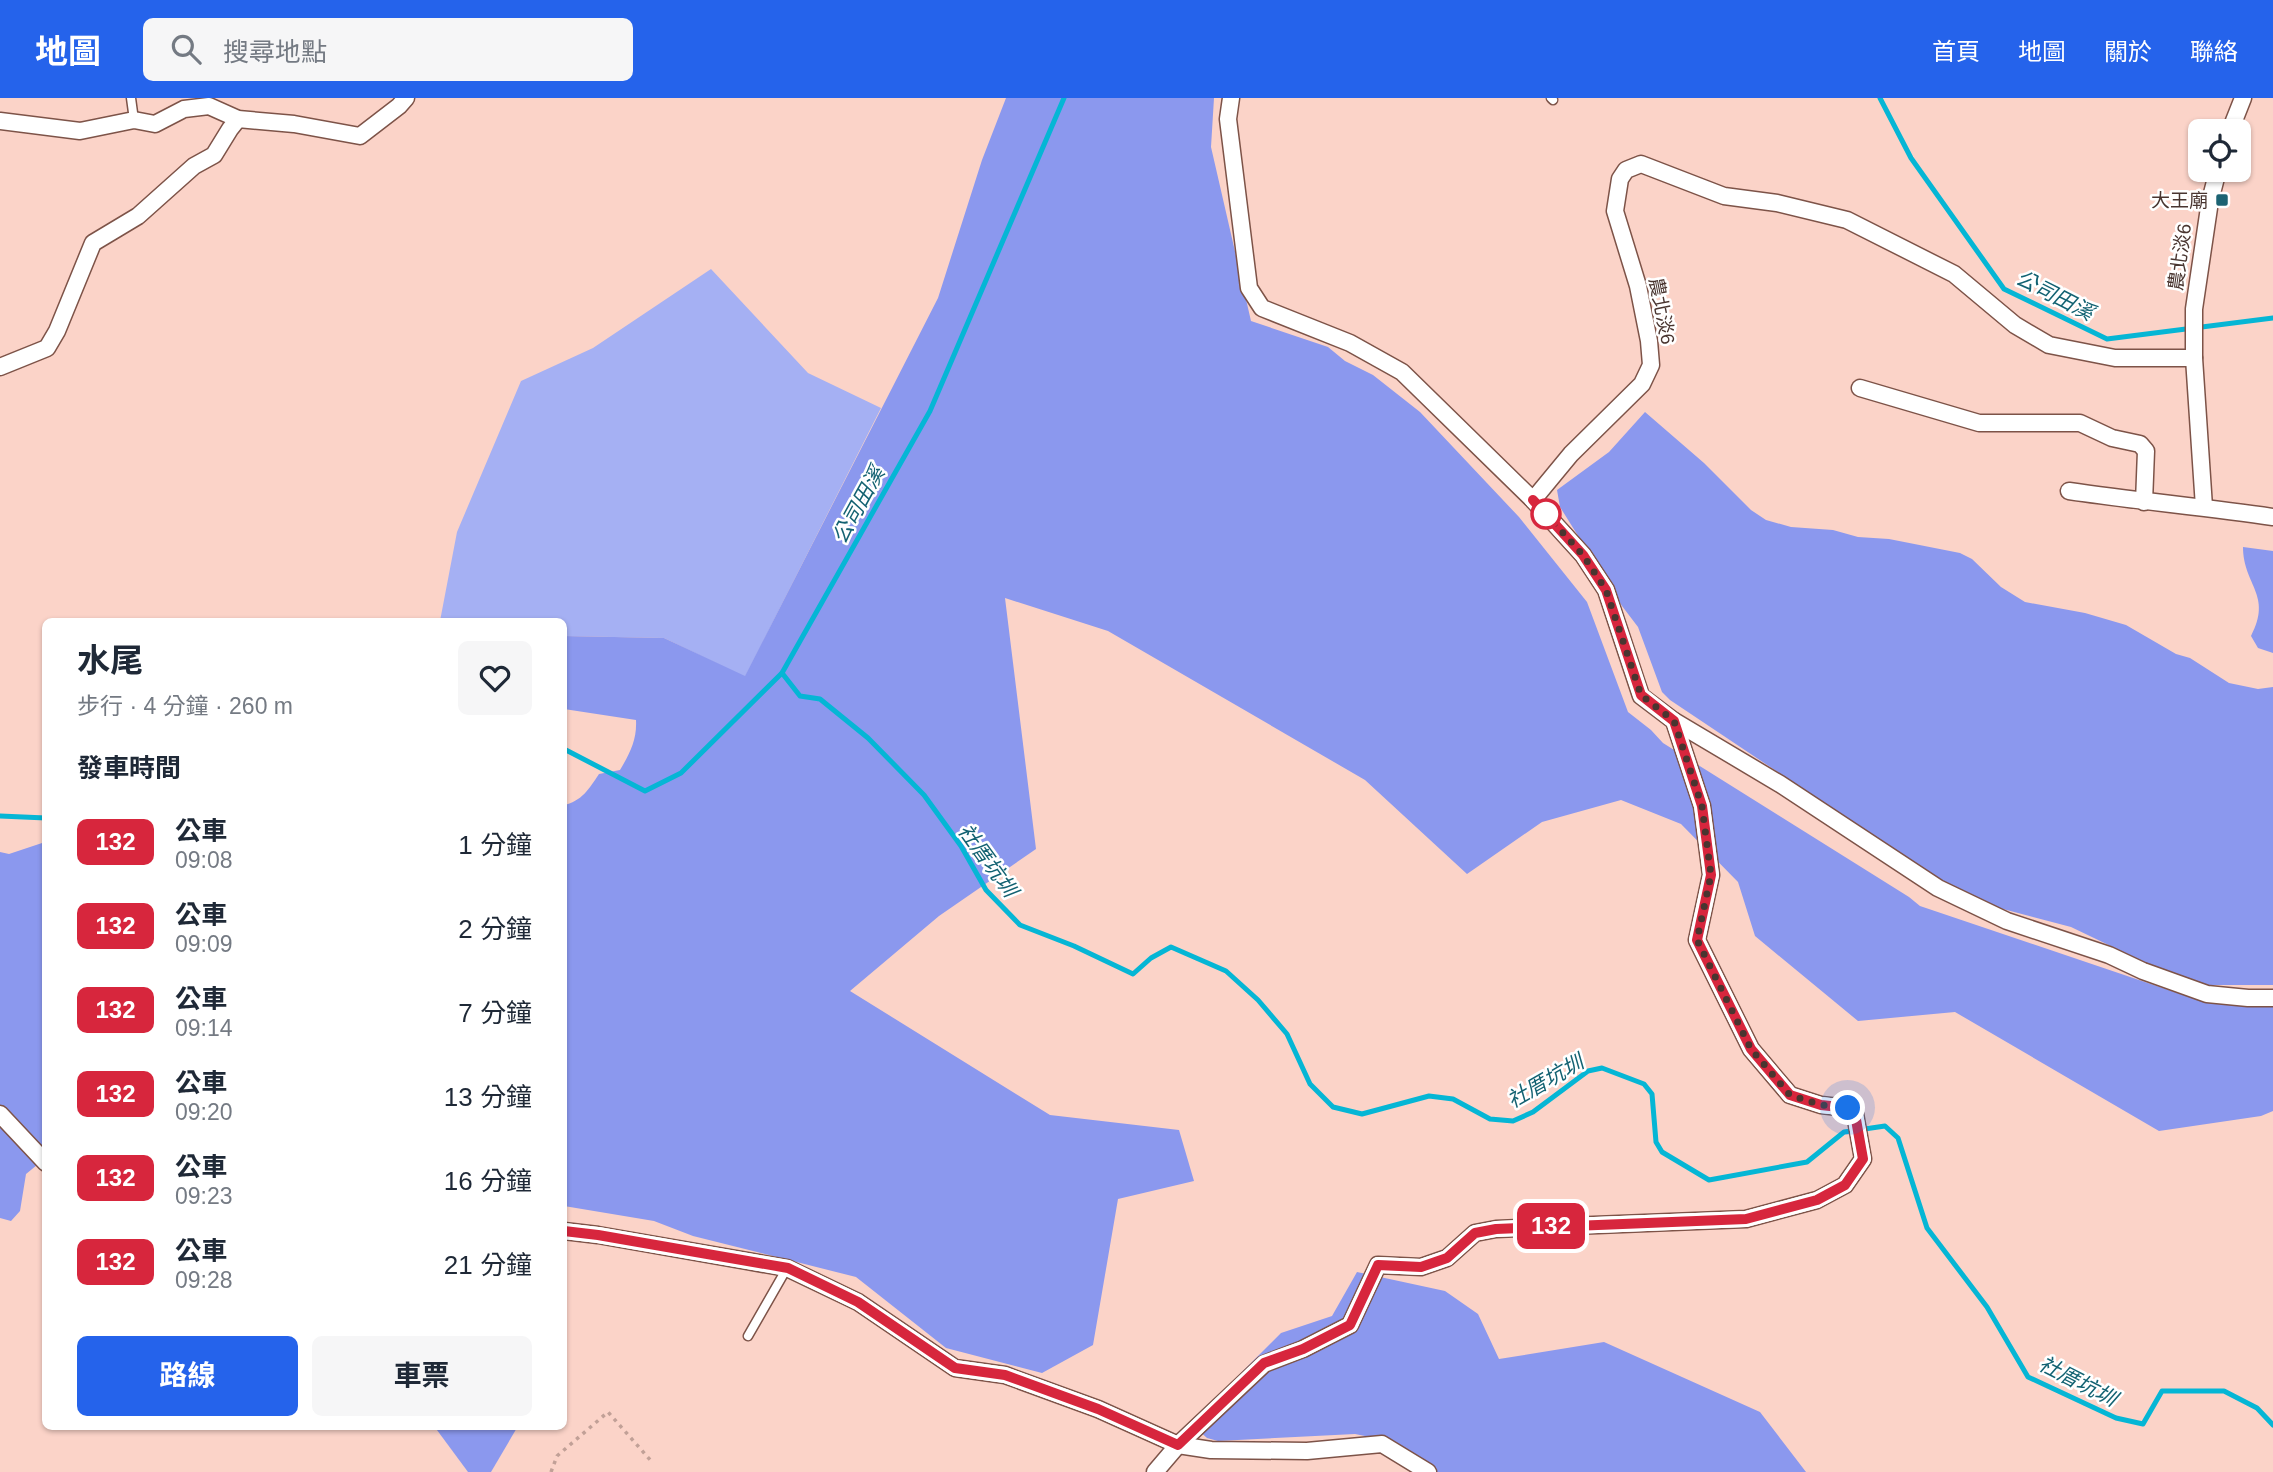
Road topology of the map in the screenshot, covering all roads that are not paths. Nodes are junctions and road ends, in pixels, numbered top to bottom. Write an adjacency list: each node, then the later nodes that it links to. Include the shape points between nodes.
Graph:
1 (131, 98): 7 (lane)
2 (406, 98): 5 (street, via 360,136)
3 (1231, 98): 14 (street, via 1228,119 1249,288 1262,308 1350,343 1402,372)
4 (2243, 98): 6 (street)
5 (238, 119): 7 (street, via 209,106 184,109 155,124); 11 (street, via 214,155 194,166 138,216 93,243 47,348)
6 (2235, 119)
7 (134, 120): 8 (street, via 80,131)
8 (0, 121)
9 (2215, 182): 10 (street, 農北淡6 / 農北淡6, via 2194,309)
10 (2193, 349): 14 (street, 農北淡6 / 農北淡6, via 2115,358 2049,345 2015,325 1954,274 1847,220 1724,196 1641,164 1626,170 1620,179 1615,211 1638,286 1651,365 1642,384 1571,454); 16 (street, 農北淡6)
11 (0, 367)
12 (1860, 388): 15 (street, via 1979,423 2080,423 2112,438 2140,444 2146,452)
13 (2069, 491): 15 (street)
14 (1533, 500): 18 (street, via 1583,555 1606,590 1641,695)
15 (2144, 502): 16 (street)
16 (2204, 507): 17 (street)
17 (2273, 517)
18 (1674, 721): 19 (street, via 1938,888 2007,921 2207,994); 25 (street, via 1702,806 1711,875 1697,940 1751,1049 1790,1095 1848,1108 1855,1114 1863,1159 1856,1171 1845,1185 1817,1200 1746,1219 1496,1229 1475,1233 1447,1258 1421,1267 1378,1265 1350,1325 1264,1363)
19 (2273, 998)
20 (0, 1114): 21 (street)
21 (42, 1159)
22 (567, 1231): 23 (street)
23 (788, 1268): 24 (lane); 25 (street, via 858,1302 955,1368 1005,1375)
24 (748, 1336)
25 (1178, 1445): 26 (street); 27 (street, via 1307,1451 1382,1444)
26 (1155, 1472)
27 (1428, 1472)

